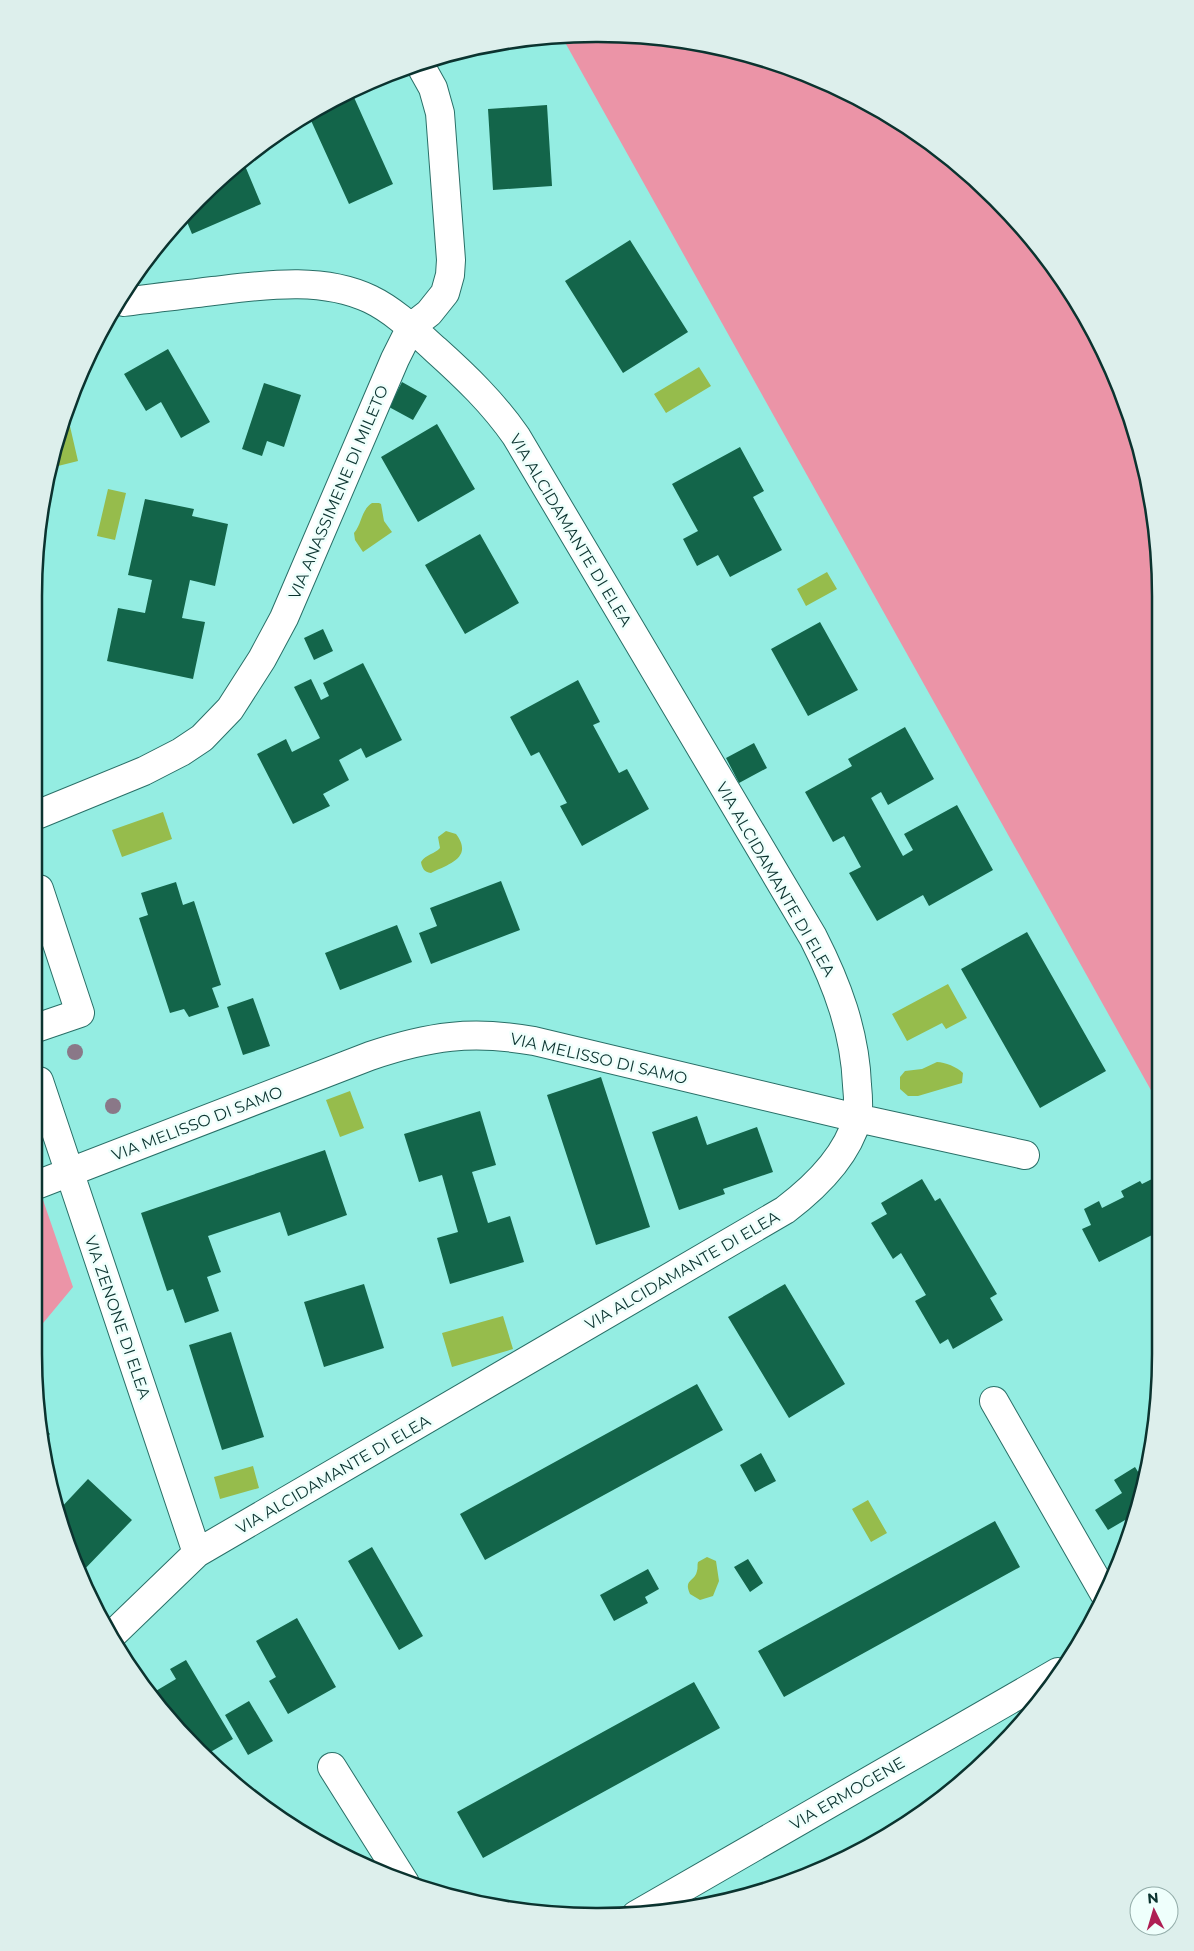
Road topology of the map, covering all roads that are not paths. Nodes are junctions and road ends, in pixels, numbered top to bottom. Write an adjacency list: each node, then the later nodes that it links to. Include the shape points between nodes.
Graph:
1 (423, 71): 3 (street, VIA ANASSIMENE DI MILETO, via 433,88 440,113 451,260 445,293 434,308)
2 (128, 301): 3 (street, VIA ALCIDAMANTE DI ELEA, via 268,285 324,286 369,298)
3 (411, 328): 4 (street, VIA ANASSIMENE DI MILETO, via 395,358 284,618 234,703 207,733 181,752 144,771); 8 (street, VIA ALCIDAMANTE DI ELEA, via 477,387 516,436 813,937 836,985 849,1028 857,1075)
4 (42, 812)
5 (42, 898): 6 (street, via 80,1013)
6 (42, 1026)
7 (42, 1090): 10 (street, VIA ZENONE DI ELEA)
8 (857, 1118): 9 (street, VIA MELISSO DI SAMO); 10 (street, VIA MELISSO DI SAMO, via 543,1043 502,1036 459,1035 427,1039 370,1056); 13 (street, VIA ALCIDAMANTE DI ELEA, via 838,1156 820,1180 785,1210)
9 (1025, 1156)
10 (69, 1173): 11 (street, VIA MELISSO DI SAMO); 13 (street, VIA ZENONE DI ELEA)
11 (42, 1183)
12 (994, 1401): 14 (street)
13 (197, 1553): 15 (street, VIA ALCIDAMANTE DI ELEA)
14 (1100, 1585)
15 (117, 1630)
16 (1046, 1679): 19 (street, VIA ERMOGENE)
17 (332, 1767): 18 (street)
18 (397, 1871)
19 (653, 1905)

